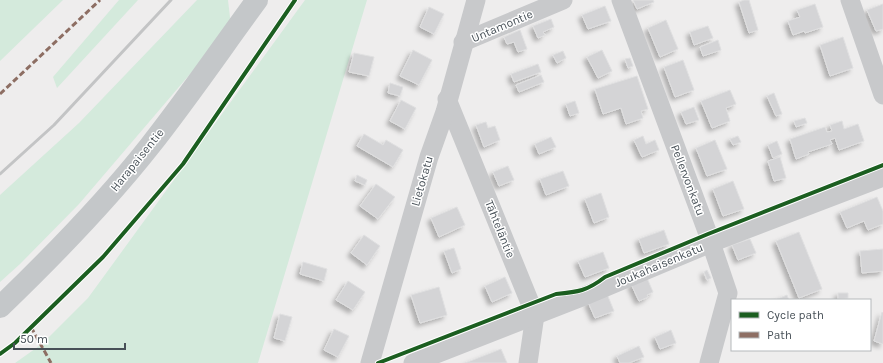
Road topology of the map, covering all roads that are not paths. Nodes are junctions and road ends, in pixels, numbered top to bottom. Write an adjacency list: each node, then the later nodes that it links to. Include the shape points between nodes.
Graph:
1 (257, 0): 11 (main road, Harapaisentie, via 144,153 94,212)
2 (476, 0): 6 (street, Lietokatu)
3 (563, 0): 6 (street, Untamontie)
4 (621, 0): 10 (street, Pellervonkatu)
5 (850, 0): 7 (street)
6 (463, 42): 8 (street, Lietokatu)
7 (883, 95)
8 (447, 99): 12 (street, Tähteläntie); 13 (street, Lietokatu)
9 (883, 176): 10 (street, Joukahaisenkatu)
10 (711, 243): 12 (street, Joukahaisenkatu); 16 (street, Pellervonkatu, via 728,293)
11 (0, 307)
12 (535, 315): 14 (street, Joukahaisenkatu); 15 (street)
13 (370, 363)
14 (413, 363)
15 (528, 363)
16 (709, 363)

